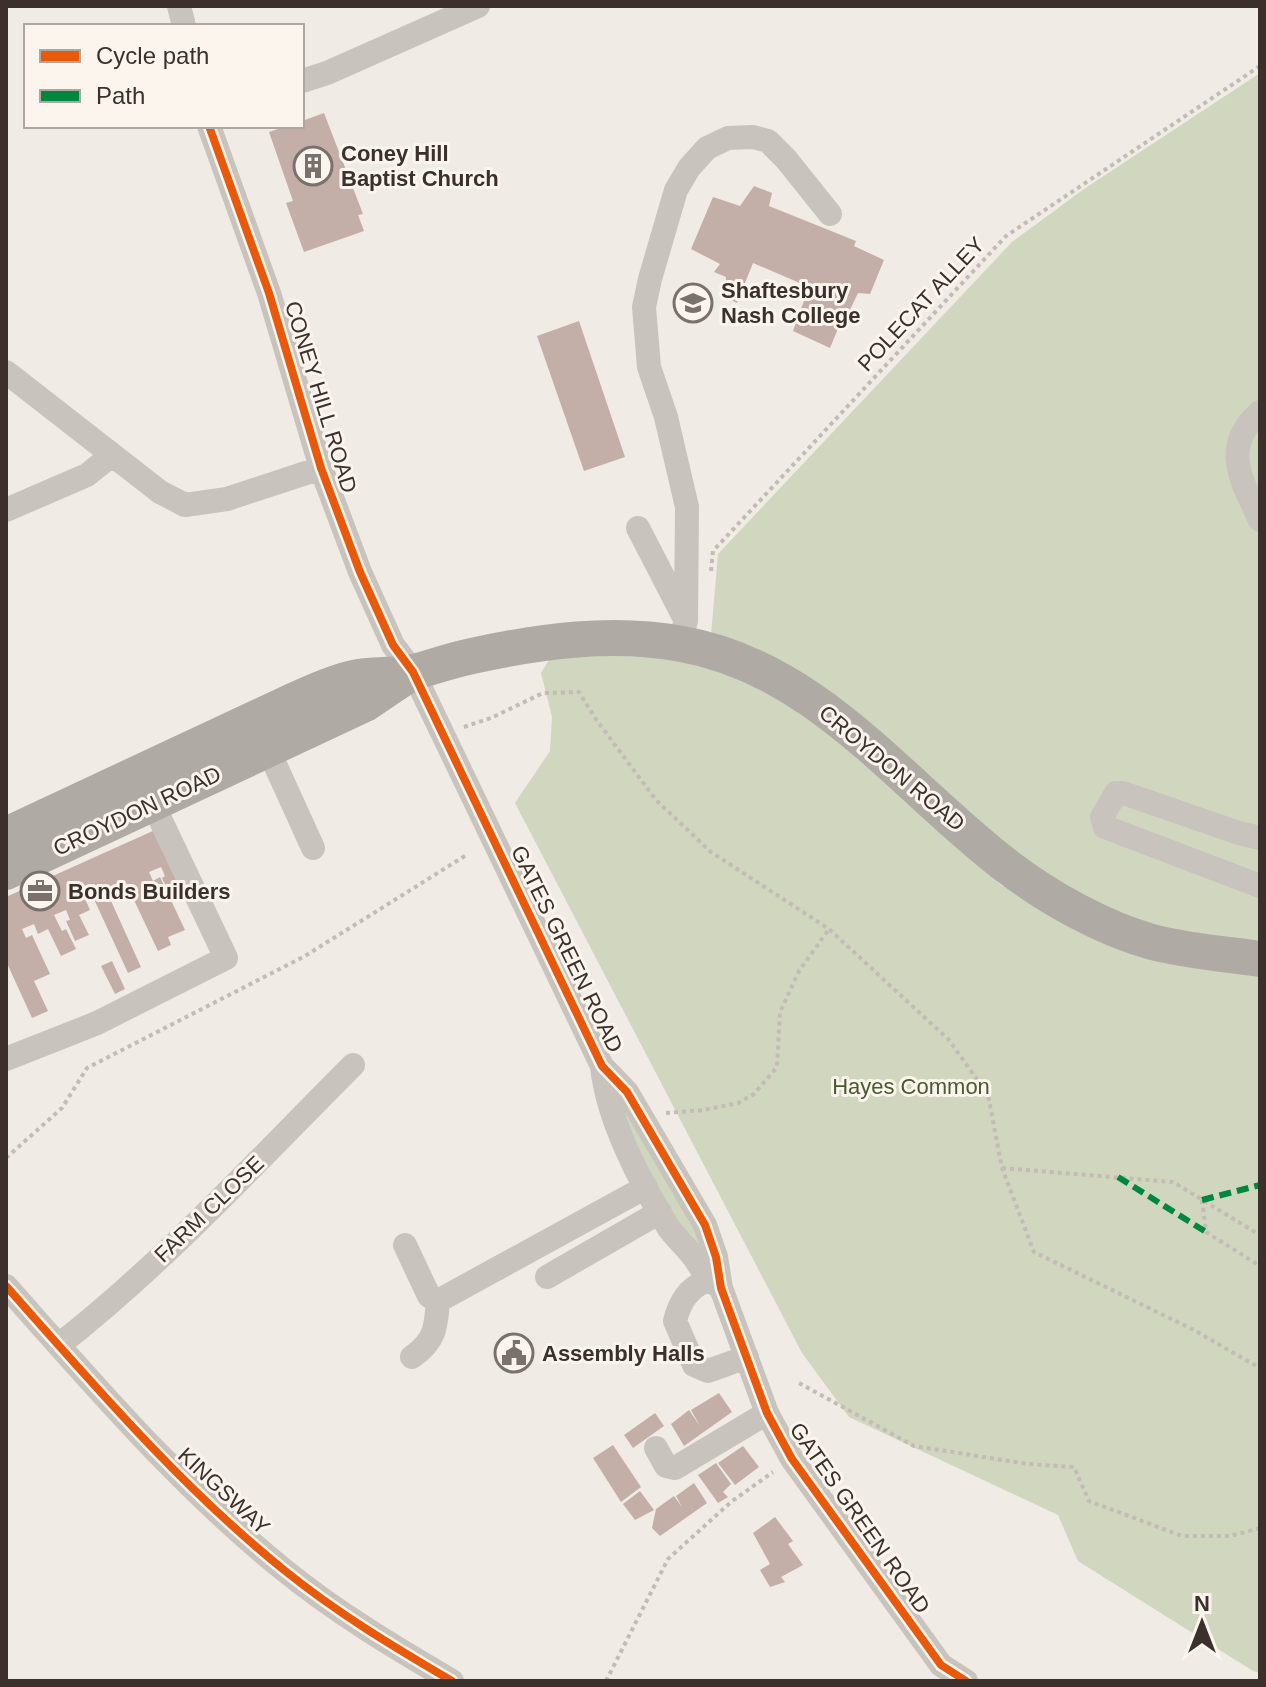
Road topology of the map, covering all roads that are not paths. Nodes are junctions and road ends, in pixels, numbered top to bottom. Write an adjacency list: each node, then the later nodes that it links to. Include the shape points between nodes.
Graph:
1 (478, 6): 2 (street)
2 (304, 80)
3 (210, 128): 8 (street, CONEY HILL ROAD, via 269,293)
4 (830, 214): 12 (street, via 768,141 753,137 728,138 707,148 676,190 644,307 649,367 687,507)
5 (6, 372): 7 (street)
6 (1260, 412): 10 (street, via 1247,423 1237,448 1238,472)
7 (112, 455): 8 (street, via 185,505 227,499); 9 (street, via 87,475)
8 (321, 468): 13 (street, CONEY HILL ROAD, via 360,572 393,645)
9 (6, 510)
10 (1260, 520)
11 (638, 528): 12 (street)
12 (682, 632): 13 (highway, CROYDON ROAD, via 566,640); 21 (highway, CROYDON ROAD, via 697,646 751,667 814,702 1008,867 1080,911 1151,941)
13 (413, 672): 14 (highway, CROYDON ROAD, via 365,704); 24 (street, GATES GREEN ROAD)
14 (261, 735): 15 (highway, CROYDON ROAD); 16 (highway, CROYDON ROAD); 18 (street)
15 (153, 804): 19 (highway, CROYDON ROAD); 22 (street, via 226,958 97,1023)
16 (6, 835)
17 (1260, 838): 20 (street, via 1123,793 1116,793 1102,817 1105,827)
18 (313, 848)
19 (6, 872)
20 (1260, 886)
21 (1260, 959)
22 (6, 1059)
23 (353, 1065): 32 (street, FARM CLOSE, via 228,1195)
24 (602, 1066): 25 (street, GATES GREEN ROAD, via 606,1099); 29 (street, GATES GREEN ROAD, via 627,1092 705,1225 716,1257)
25 (646, 1187): 26 (street, GATES GREEN ROAD); 31 (street)
26 (660, 1212): 28 (street); 29 (street, GATES GREEN ROAD)
27 (405, 1245): 31 (street, via 429,1296)
28 (547, 1277)
29 (714, 1284): 34 (street, GATES GREEN ROAD); 34 (street, via 698,1284 683,1298 675,1321 694,1365 708,1371)
30 (6, 1286): 32 (street, KINGSWAY)
31 (438, 1301): 33 (street, via 428,1346)
32 (59, 1345): 37 (street, KINGSWAY, via 172,1468 284,1570 357,1625)
33 (412, 1357)
34 (747, 1357): 35 (street, GATES GREEN ROAD)
35 (767, 1413): 36 (street, via 675,1468 666,1466); 38 (street, GATES GREEN ROAD, via 792,1459 941,1665)
36 (656, 1448)
37 (452, 1681)
38 (966, 1681)

